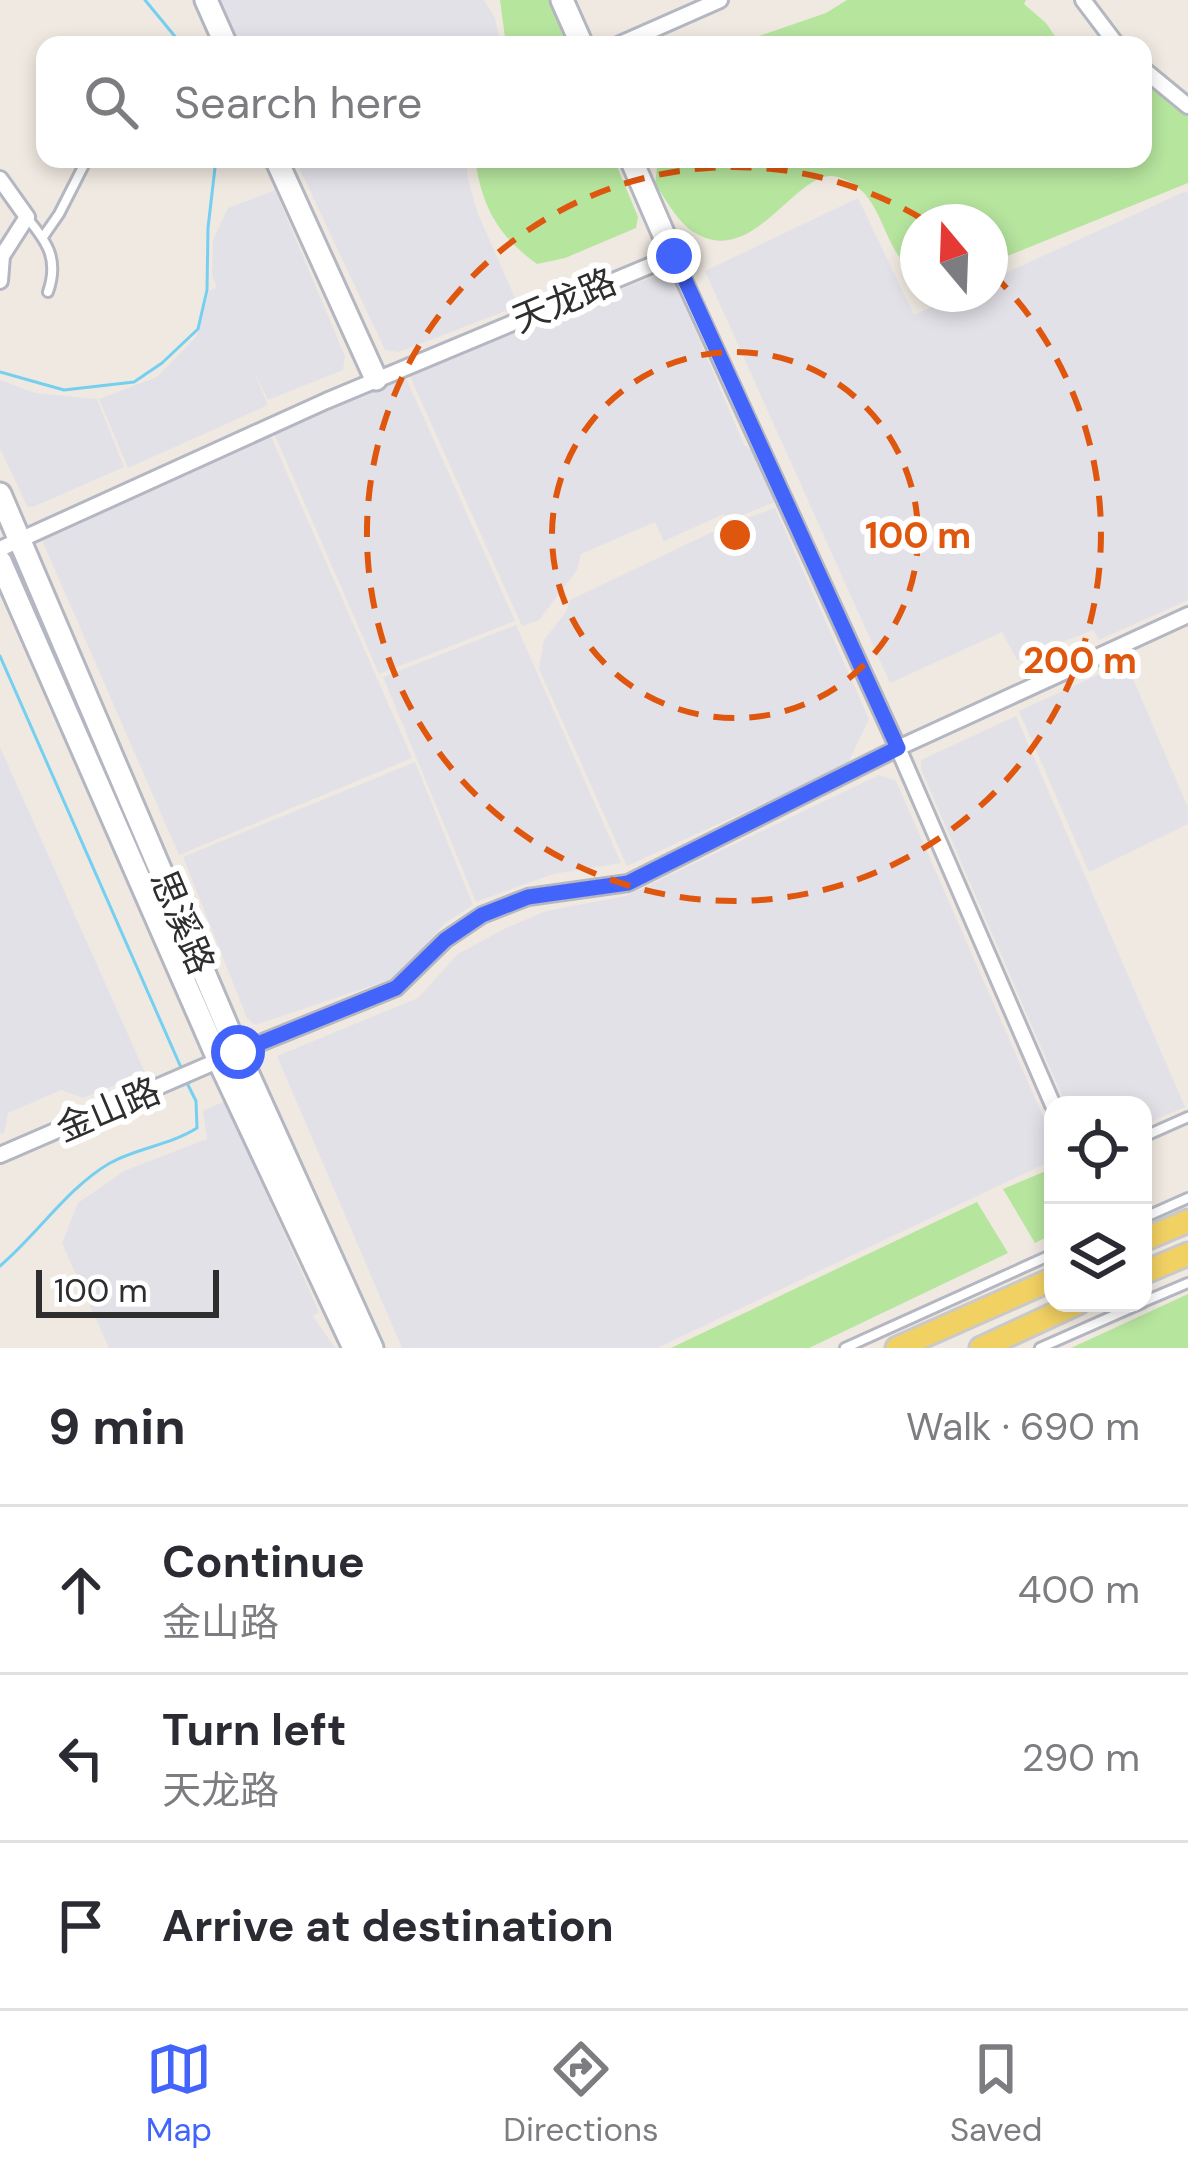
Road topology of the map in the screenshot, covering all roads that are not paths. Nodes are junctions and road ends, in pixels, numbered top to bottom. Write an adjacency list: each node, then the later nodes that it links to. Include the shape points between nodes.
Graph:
1 (206, 0): 5 (street)
2 (562, 0): 6 (street)
3 (720, 0): 7 (street)
4 (1082, 0): 8 (street)
5 (222, 36)
6 (578, 36)
7 (638, 36)
8 (1111, 36)
9 (1152, 76): 10 (street)
10 (1188, 106)
11 (82, 168): 16 (lane)
12 (280, 168): 21 (street)
13 (635, 168): 18 (street)
14 (0, 179): 15 (street)
15 (27, 218): 16 (lane); 17 (street)
16 (43, 237): 20 (lane, via 53,261)
17 (3, 250): 19 (street)
18 (674, 256): 21 (street, 天龙路); 26 (street)
19 (0, 281)
20 (48, 292)
21 (376, 380): 23 (street, 天龙路)
22 (0, 494): 23 (street, 思溪路)
23 (10, 544): 27 (street, 思溪路)
24 (0, 561): 27 (street, 思溪路)
25 (1188, 615): 26 (street, 金山路)
26 (898, 748): 27 (street, 金山路, via 628,883 528,897 482,915 396,988); 28 (street)
27 (228, 1056): 31 (street, 金山路); 44 (street, 思溪路); 45 (street, 思溪路)
28 (1049, 1096)
29 (1188, 1117): 30 (lane)
30 (1152, 1133)
31 (0, 1156)
32 (1188, 1198): 34 (lane)
33 (1152, 1221): 34 (lane)
34 (1184, 1230): 35 (main road); 37 (main road)
35 (1152, 1238)
36 (1044, 1258): 46 (lane)
37 (1152, 1264)
38 (1188, 1282): 40 (lane)
39 (1044, 1283): 47 (main road)
40 (1152, 1298)
41 (1062, 1312): 43 (main road)
42 (1122, 1312): 49 (lane)
43 (1005, 1343): 48 (main road)
44 (354, 1348)
45 (372, 1348)
46 (844, 1348)
47 (897, 1348)
48 (981, 1348)
49 (1040, 1348)

